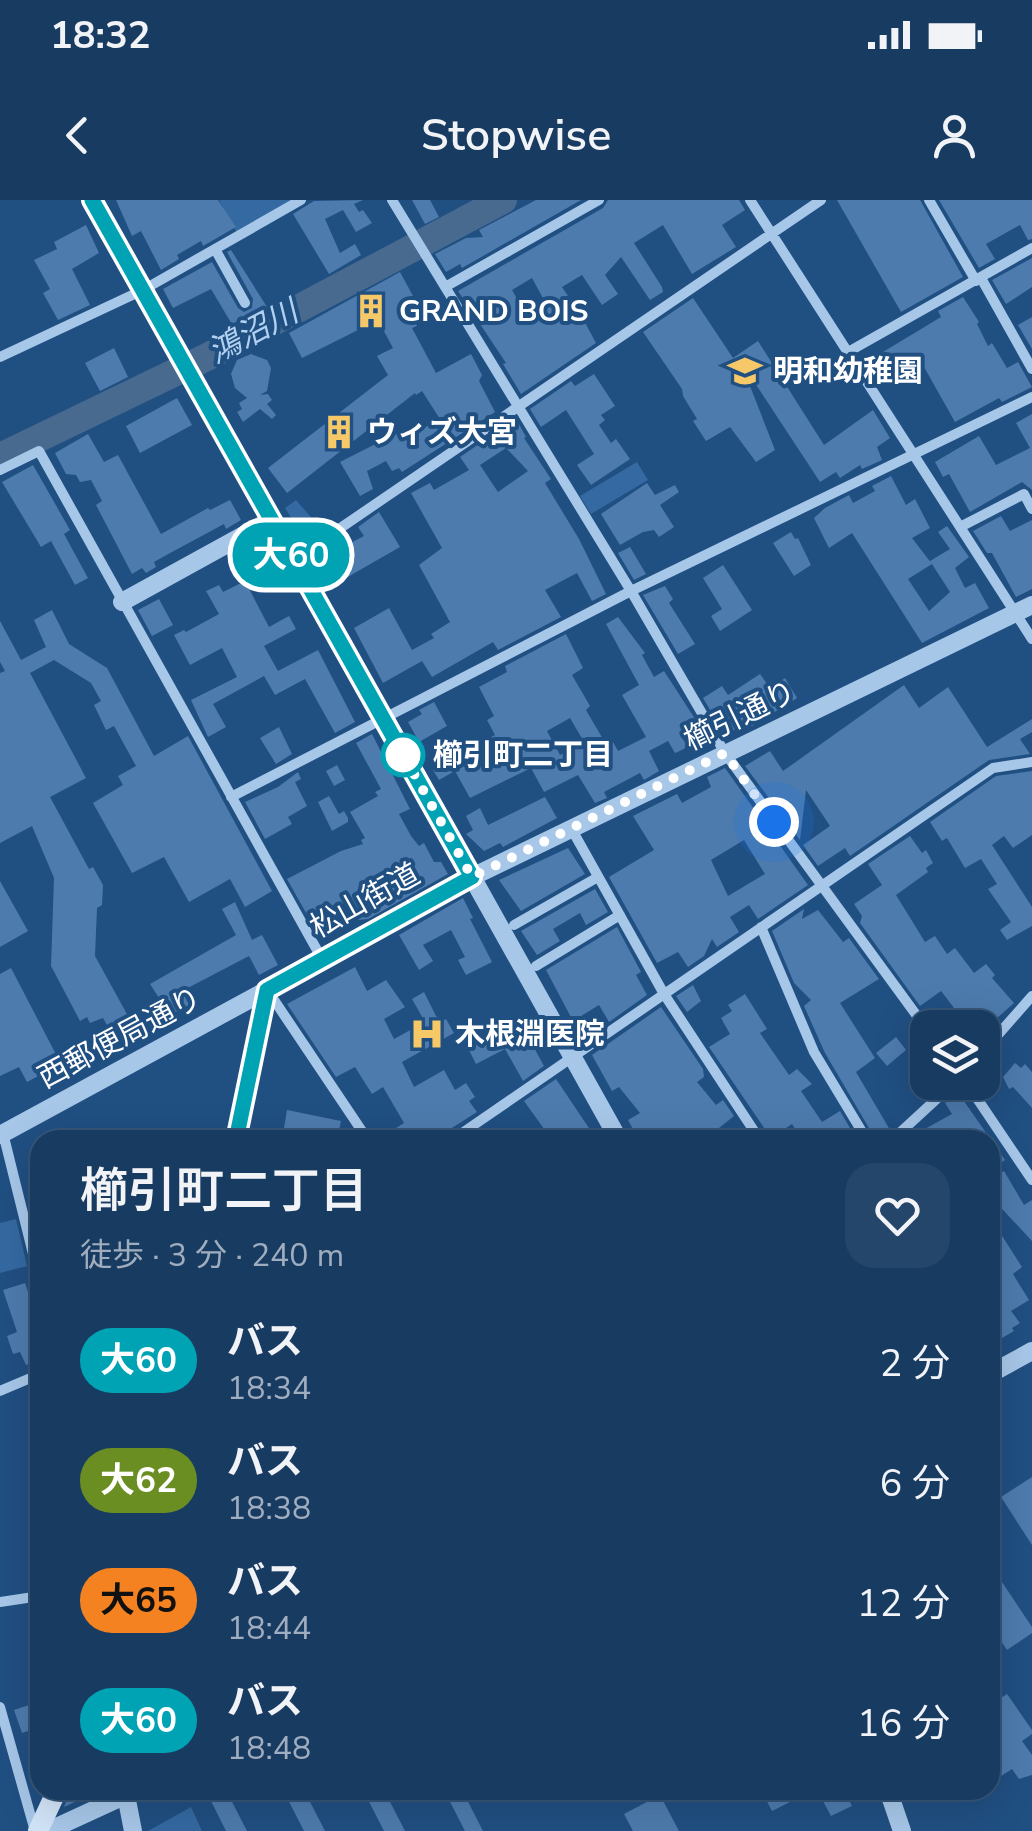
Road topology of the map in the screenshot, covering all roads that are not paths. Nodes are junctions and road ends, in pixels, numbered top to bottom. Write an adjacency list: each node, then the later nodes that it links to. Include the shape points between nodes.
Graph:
1 (92, 200): 13 (main road)
2 (300, 200): 10 (street)
3 (392, 200): 12 (street)
4 (598, 200): 12 (street)
5 (750, 200): 8 (street)
6 (821, 200): 8 (street)
7 (929, 200): 11 (street)
8 (772, 234): 15 (street); 19 (street)
9 (1032, 248): 11 (street)
10 (215, 249): 13 (street); 14 (street)
11 (978, 280): 15 (street); 17 (street)
12 (445, 287): 19 (street)
13 (142, 290): 16 (street); 23 (main road)
14 (245, 303)
15 (848, 352): 20 (street)
16 (0, 357)
17 (1032, 368)
18 (1032, 397): 20 (street)
19 (517, 404): 25 (street); 26 (street)
20 (914, 455): 24 (street); 26 (street)
21 (0, 470): 27 (street, via 39,451)
22 (1032, 508): 24 (street, via 1024,494)
23 (271, 520): 25 (main road); 27 (street)
24 (960, 527): 28 (street)
25 (294, 560): 30 (main road)
26 (630, 591): 30 (street); 31 (street)
27 (122, 602): 33 (street)
28 (1024, 610): 29 (street); 31 (street, 櫛引通り)
29 (1032, 639)
30 (382, 718): 33 (street); 35 (main road)
31 (725, 753): 34 (street, 櫛引通り); 37 (street)
32 (1032, 762): 37 (street, via 993,768)
33 (231, 797): 41 (street)
34 (571, 828): 35 (street, 櫛引通り); 36 (street)
35 (472, 877): 41 (main road, 松山街道); 48 (street)
36 (598, 877): 38 (street); 39 (street)
37 (820, 887): 40 (street); 46 (street)
38 (620, 915): 42 (street); 44 (street)
39 (514, 924)
40 (761, 928): 44 (street); 56 (street, via 814,1052)
41 (322, 960): 43 (main road, 松山街道)
42 (536, 966)
43 (267, 990): 51 (main road); 52 (street); 59 (street, 西郵便局通り)
44 (664, 994): 48 (street); 55 (street)
45 (1032, 996): 47 (street)
46 (912, 1010)
47 (1000, 1032)
48 (572, 1056): 53 (street); 54 (street)
49 (935, 1100): 57 (street)
50 (978, 1100): 58 (street)
51 (238, 1130)
52 (361, 1130)
53 (466, 1130)
54 (613, 1130)
55 (753, 1130)
56 (860, 1130)
57 (903, 1130)
58 (998, 1130)
59 (1, 1132): 62 (street)
60 (1000, 1132): 61 (street)
61 (1032, 1180)
62 (30, 1244)
63 (1032, 1351): 64 (street)
64 (1000, 1369)
65 (30, 1378): 66 (street)
66 (0, 1391)
67 (30, 1598): 68 (street)
68 (0, 1602)
69 (0, 1707): 74 (street)
70 (52, 1800): 74 (main road)
71 (114, 1800): 75 (street)
72 (131, 1800): 76 (street)
73 (891, 1800): 77 (street)
74 (37, 1831)
75 (48, 1831)
76 (133, 1831)
77 (902, 1831)

